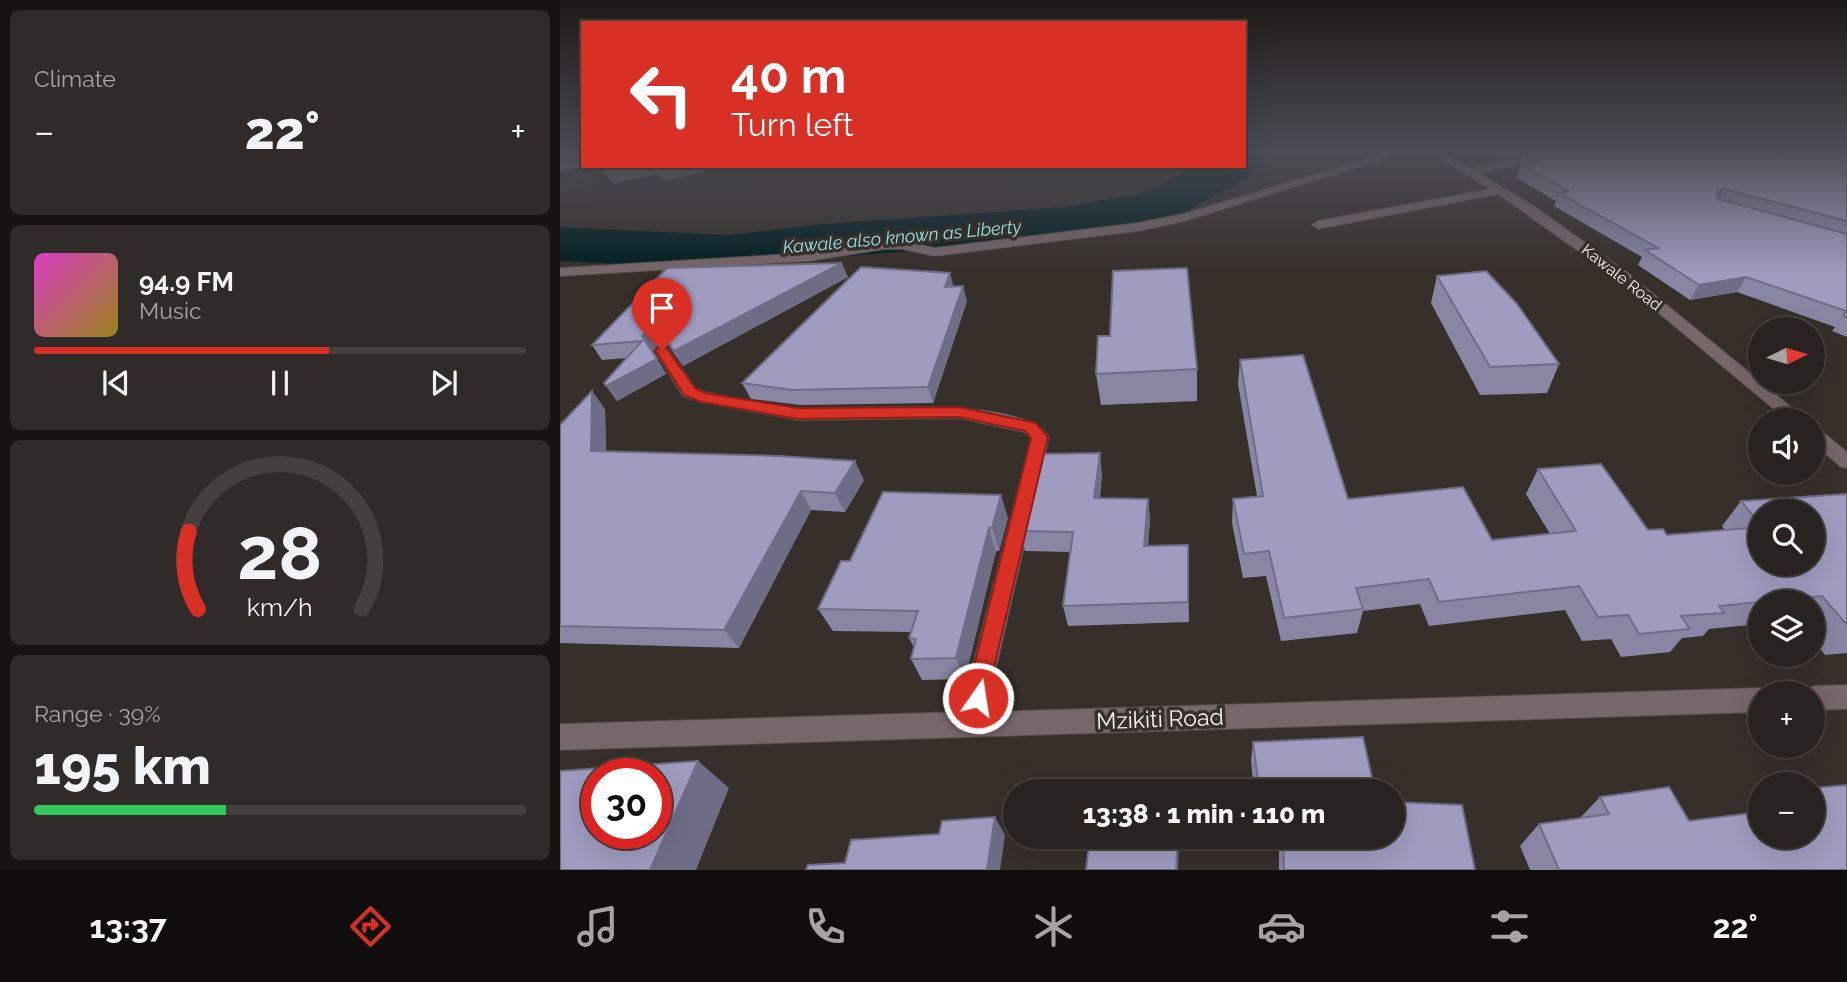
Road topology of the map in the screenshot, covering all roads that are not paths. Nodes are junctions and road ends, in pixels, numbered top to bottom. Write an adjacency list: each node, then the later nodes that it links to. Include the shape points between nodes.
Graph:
1 (1268, 193): 5 (street, via 1138,227 935,252 884,245 808,257)
2 (1486, 193): 4 (street)
3 (1504, 193): 7 (street, Kawale Road, via 1600,258)
4 (1318, 225)
5 (560, 272)
6 (662, 350): 13 (street, via 689,392 701,397 798,414 959,412 1030,426 1040,437)
7 (1783, 408)
8 (1825, 443): 9 (street)
9 (1847, 461)
10 (1847, 697): 11 (street)
11 (1825, 698)
12 (1748, 700): 13 (street, Mzikiti Road)
13 (971, 724): 14 (street, Mzikiti Road)
14 (560, 737)

